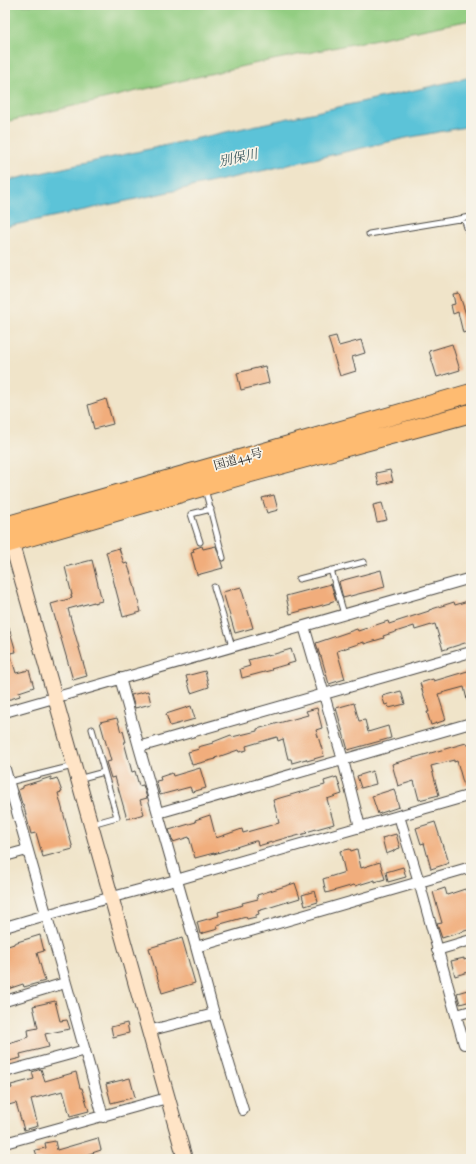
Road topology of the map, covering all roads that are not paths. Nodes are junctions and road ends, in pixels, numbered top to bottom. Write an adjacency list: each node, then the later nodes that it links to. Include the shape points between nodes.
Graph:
1 (471, 217): 2 (lane)
2 (464, 218): 3 (lane); 4 (lane)
3 (369, 234)
4 (471, 241)
5 (471, 392): 9 (highway, 国道44号)
6 (471, 413): 7 (highway, 国道44号)
7 (205, 487): 8 (lane); 9 (highway, 国道44号)
8 (210, 508): 10 (lane, via 191,514); 11 (lane)
9 (7, 531): 23 (street)
10 (200, 542)
11 (223, 558)
12 (364, 562): 13 (lane)
13 (331, 570): 15 (lane); 17 (lane)
14 (471, 578): 17 (street)
15 (299, 579)
16 (214, 588): 19 (lane)
17 (344, 614): 18 (street)
18 (304, 626): 19 (street); 22 (street)
19 (232, 646): 21 (street)
20 (471, 652): 22 (street)
21 (120, 678): 23 (street); 27 (street)
22 (323, 695): 27 (street); 28 (street)
23 (55, 698): 24 (street); 30 (street)
24 (5, 712)
25 (471, 723): 28 (street)
26 (92, 729): 31 (lane)
27 (138, 747): 34 (street)
28 (343, 760): 34 (street); 37 (street)
29 (5, 768): 32 (street)
30 (76, 772): 31 (lane); 32 (lane); 36 (street)
31 (104, 772): 36 (lane, via 117,817)
32 (7, 783): 38 (street)
33 (471, 795): 35 (street)
34 (158, 812): 41 (street)
35 (399, 816): 37 (street); 42 (street)
36 (91, 824): 43 (street)
37 (360, 827): 41 (street)
38 (27, 850): 39 (street); 44 (street)
39 (5, 856)
40 (471, 867): 42 (street)
41 (176, 880): 43 (street); 47 (street)
42 (419, 882): 47 (street); 48 (street)
43 (112, 897): 44 (street); 54 (street)
44 (46, 915): 45 (street); 49 (street)
45 (5, 927)
46 (471, 940): 48 (street)
47 (196, 947): 52 (street)
48 (437, 950): 53 (street)
49 (65, 984): 50 (street); 56 (street)
50 (5, 1001)
51 (471, 1012): 53 (street)
52 (214, 1014): 54 (street); 59 (street)
53 (457, 1015): 55 (street)
54 (148, 1031): 58 (street)
55 (464, 1044)
56 (85, 1050): 57 (street); 60 (street)
57 (5, 1072)
58 (167, 1098): 60 (street); 62 (street)
59 (243, 1110)
60 (103, 1117): 61 (street)
61 (5, 1143)
62 (185, 1159)

